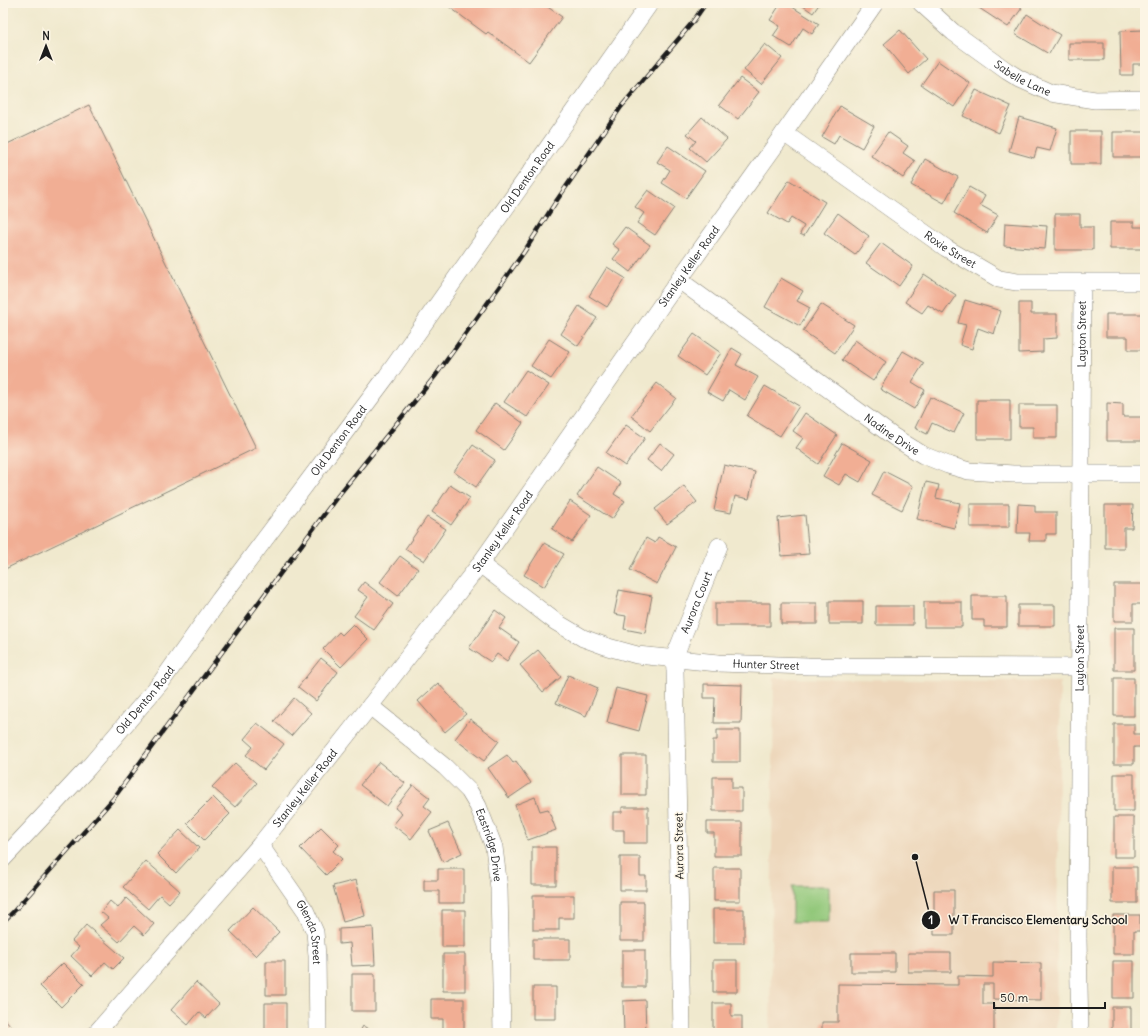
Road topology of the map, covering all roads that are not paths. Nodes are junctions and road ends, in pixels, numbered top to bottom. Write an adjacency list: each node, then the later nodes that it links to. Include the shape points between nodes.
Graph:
1 (650, 3): 17 (street, Old Denton Road, via 387,376 220,599 162,681 88,768)
2 (875, 3): 5 (street, Stanley Keller Road)
3 (921, 3): 4 (street, Sabelle Lane, via 953,32 1007,70 1051,93 1096,100)
4 (1145, 99)
5 (784, 133): 6 (street, Stanley Keller Road); 8 (street, Roxie Street, via 946,248 999,279 1016,282)
6 (679, 280): 9 (street, Nadine Drive, via 894,438 923,455 969,471); 12 (street, Stanley Keller Road)
7 (1145, 282): 8 (street, Roxie Street)
8 (1082, 283): 9 (street, Layton Street)
9 (1080, 474): 10 (street, Nadine Drive); 14 (street, Layton Street)
10 (1145, 474)
11 (719, 546): 13 (street, Aurora Court)
12 (480, 564): 13 (street, Hunter Street, via 556,622 583,638 637,655); 15 (street, Stanley Keller Road)
13 (674, 658): 14 (street, Hunter Street, via 718,663 808,666); 21 (street, Aurora Street)
14 (1079, 667): 22 (street, Layton Street)
15 (370, 706): 16 (street, Stanley Keller Road); 20 (street, Eastridge Drive, via 445,767 468,791 478,806 494,848 499,888)
16 (260, 845): 18 (street, Stanley Keller Road); 19 (street, Glenda Street, via 305,910 315,932 318,956)
17 (3, 859)
18 (96, 1033)
19 (318, 1033)
20 (502, 1033)
21 (682, 1033)
22 (1080, 1033)

